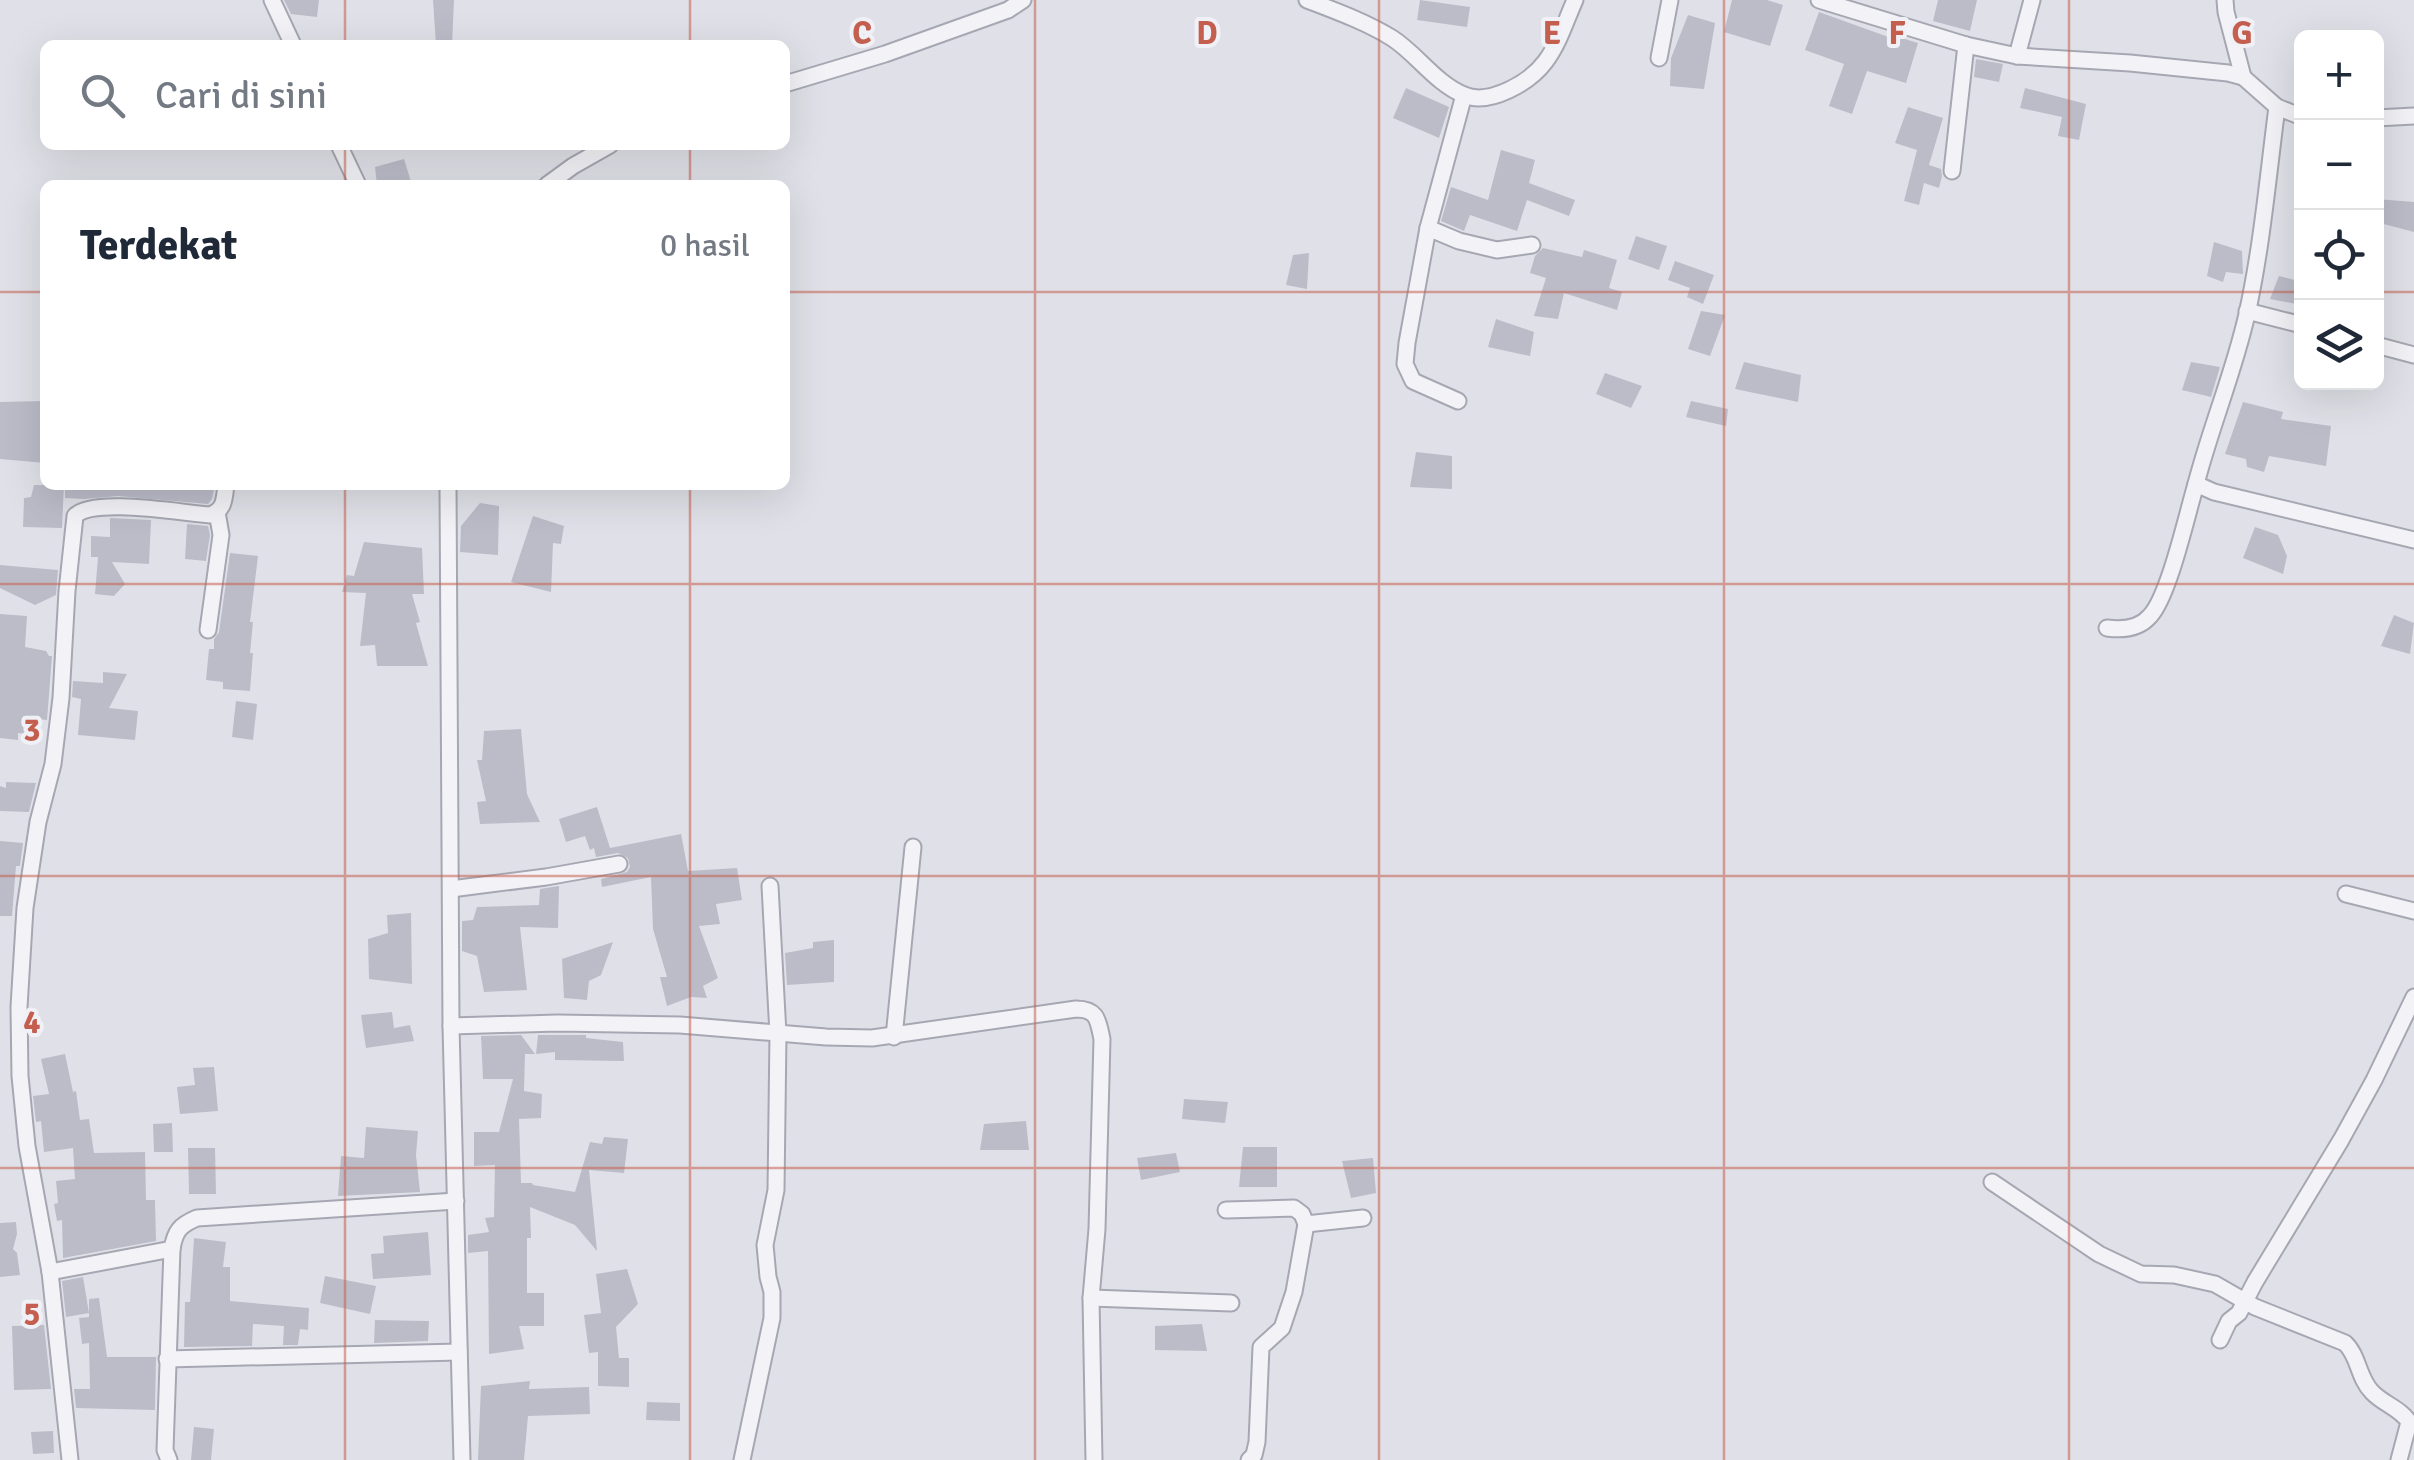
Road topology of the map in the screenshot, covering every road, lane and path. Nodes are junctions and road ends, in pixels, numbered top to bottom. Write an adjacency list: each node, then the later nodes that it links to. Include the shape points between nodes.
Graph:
1 (272, 0): 9 (street)
2 (1024, 0): 14 (street)
3 (1308, 0): 15 (street, via 1394,39)
4 (1576, 0): 15 (street, via 1545,63 1530,76 1489,98)
5 (1670, 0): 12 (street)
6 (1819, 0): 10 (street)
7 (2032, 0): 11 (street)
8 (2225, 0): 13 (street)
9 (291, 40)
10 (1966, 44): 11 (street); 22 (street)
11 (2017, 56): 13 (street)
12 (1659, 58)
13 (2243, 77): 16 (street)
14 (790, 82)
15 (1464, 95): 25 (street)
16 (2277, 107): 17 (street); 27 (street)
17 (2294, 114)
18 (2414, 116): 19 (street)
19 (2384, 118)
20 (342, 150): 23 (street)
21 (601, 150): 24 (street)
22 (1952, 171)
23 (356, 180)
24 (554, 180)
25 (1428, 228): 26 (street, via 1497,250); 31 (street, via 1405,364 1413,381)
26 (1532, 245)
27 (2247, 311): 28 (street); 32 (street)
28 (2294, 323)
29 (2384, 346): 30 (street)
30 (2414, 355)
31 (1458, 402)
32 (2196, 484): 36 (street); 37 (street, via 2152,615 2140,625)
33 (225, 490): 35 (street)
34 (448, 490): 42 (street)
35 (217, 512): 38 (street, via 221,535); 55 (street, via 93,507 75,516 61,698 24,908 18,1007 27,1146)
36 (2414, 540)
37 (2107, 628)
38 (208, 630)
39 (913, 847): 48 (street)
40 (619, 864): 42 (street)
41 (770, 886): 47 (street)
42 (451, 889): 46 (street)
43 (2346, 894): 44 (street)
44 (2414, 911)
45 (2414, 997): 57 (street, via 2350,1125)
46 (451, 1026): 47 (street, via 680,1025); 50 (street)
47 (778, 1034): 48 (street); 65 (street, via 776,1190 765,1245 772,1318)
48 (894, 1037): 56 (street, via 1076,1009 1094,1014 1102,1039)
49 (1992, 1182): 57 (street, via 2141,1274 2214,1284)
50 (456, 1201): 54 (street, via 198,1218 174,1233); 60 (street)
51 (1226, 1210): 53 (street, via 1294,1208)
52 (1363, 1218): 53 (street)
53 (1306, 1224): 67 (street, via 1282,1328 1261,1347 1257,1442)
54 (172, 1249): 55 (street); 61 (street)
55 (50, 1272): 62 (street)
56 (1091, 1298): 58 (street); 66 (street)
57 (2245, 1301): 59 (street); 68 (street, via 2352,1350 2370,1390 2408,1422)
58 (1231, 1303)
59 (2220, 1340)
60 (459, 1352): 61 (street); 64 (street)
61 (167, 1359): 63 (street)
62 (70, 1460)
63 (169, 1460)
64 (462, 1460)
65 (742, 1460)
66 (1094, 1460)
67 (1249, 1460)
68 (2399, 1460)

